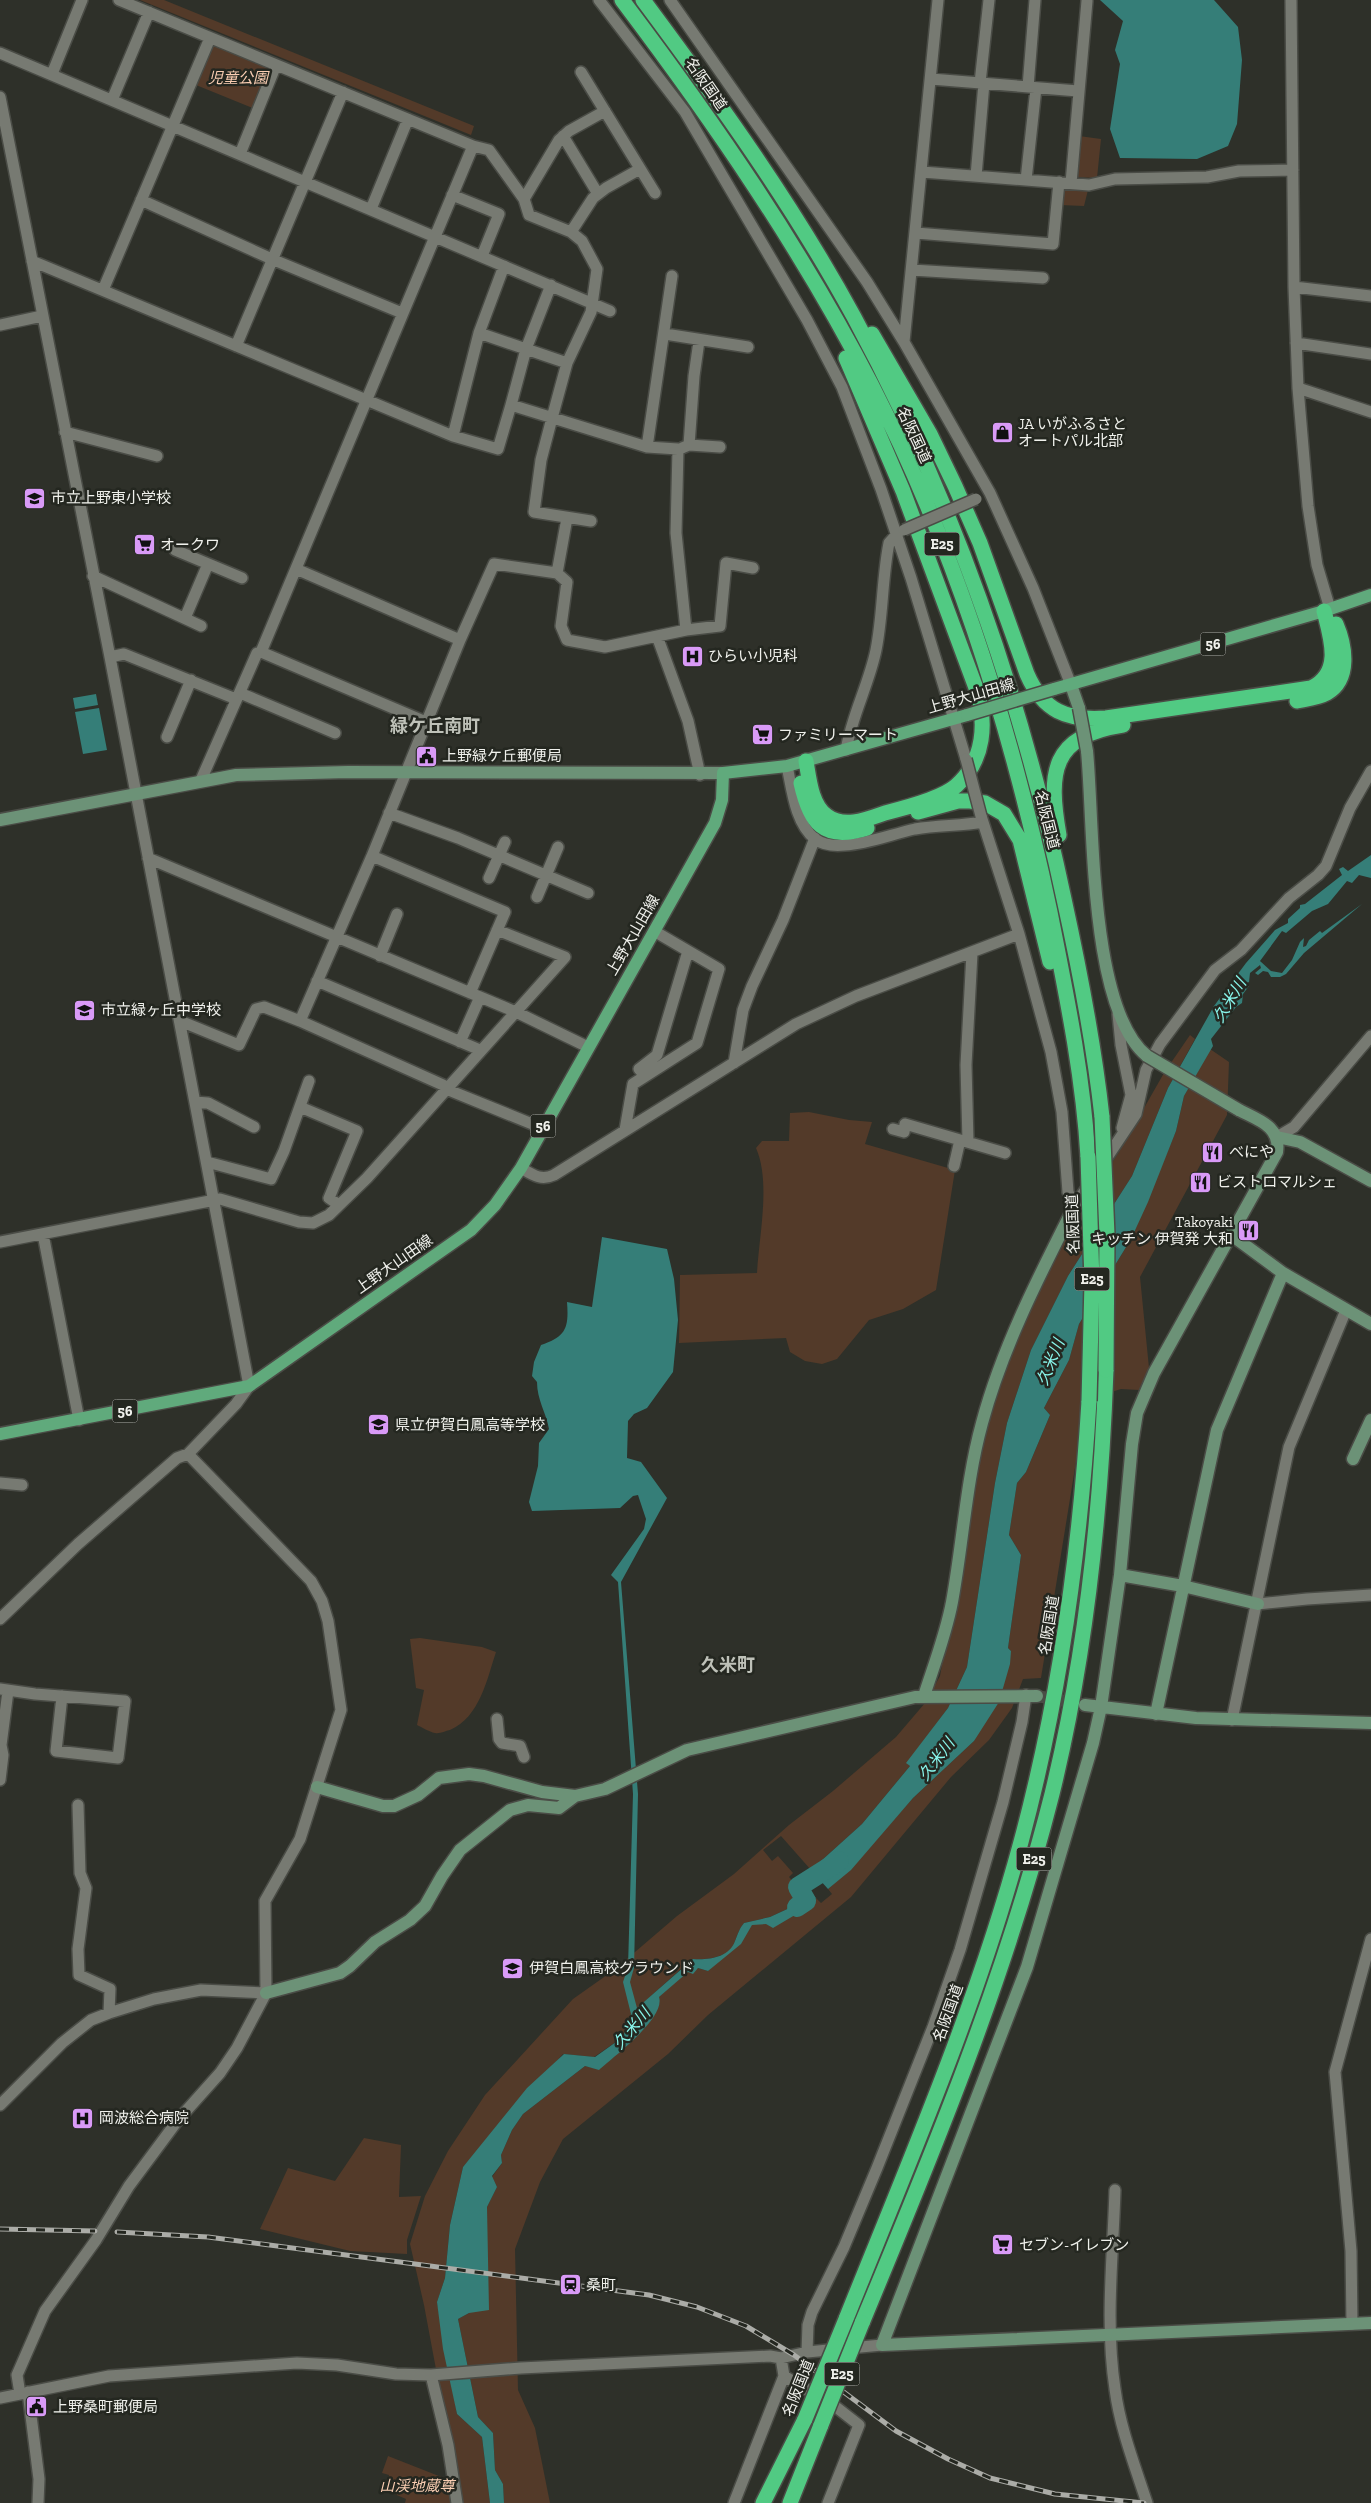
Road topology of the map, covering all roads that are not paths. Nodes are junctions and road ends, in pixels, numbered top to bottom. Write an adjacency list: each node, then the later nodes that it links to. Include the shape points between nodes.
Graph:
1 (82, 0): 17 (street)
2 (120, 0): 12 (street)
3 (600, 0): 89 (street, via 685,112 807,320 842,387)
4 (622, 0): 30 (highway, 名阪国道 / E25)
5 (643, 0): 48 (highway, 名阪国道 / E25, via 742,136)
6 (670, 0): 68 (street, via 867,282)
7 (938, 0): 18 (street)
8 (989, 0): 19 (street)
9 (1035, 0): 20 (street)
10 (1291, 0): 33 (street)
11 (1087, 1): 21 (street)
12 (149, 12): 13 (street); 24 (street)
13 (210, 38): 15 (street); 27 (street)
14 (0, 53): 17 (street)
15 (276, 66): 22 (street); 31 (street)
16 (581, 72): 25 (street)
17 (52, 74): 24 (street)
18 (931, 79): 19 (street); 34 (street)
19 (982, 83): 20 (street); 35 (street)
20 (1032, 87): 21 (street); 36 (street)
21 (1078, 91): 38 (street)
22 (343, 92): 26 (street); 37 (street)
23 (0, 97): 51 (street)
24 (112, 100): 27 (street)
25 (605, 111): 28 (street); 32 (street)
26 (408, 119): 29 (street); 44 (street)
27 (172, 126): 31 (street); 43 (street)
28 (564, 136): 40 (street); 42 (street)
29 (473, 146): 41 (street); 42 (street, via 489,150)
30 (730, 148): 114 (highway, via 839,344 875,422 973,679 983,716 978,753 955,787 899,810 859,821 838,821 825,815); 156 (highway, 名阪国道 / E25, via 799,257 871,385 924,500 957,583 1022,790 1056,941)
31 (240, 154): 37 (street)
32 (640, 169): 39 (street); 40 (street)
33 (1293, 170): 38 (street, via 1239,171 1207,177 1115,179 1089,185); 57 (street)
34 (922, 172): 35 (street); 46 (street)
35 (976, 176): 36 (street)
36 (1026, 180): 38 (street)
37 (306, 181): 44 (street); 50 (street)
38 (1065, 183): 46 (street, via 1053,244)
39 (654, 193)
40 (598, 194): 45 (street, via 592,198)
41 (452, 195): 47 (street); 49 (street, via 499,214)
42 (524, 199): 45 (street, via 529,215)
43 (141, 200): 50 (street); 58 (street)
44 (371, 209): 47 (street)
45 (571, 232): 60 (street, via 582,241 598,270)
46 (916, 233): 53 (street)
47 (434, 237): 49 (street); 62 (street)
48 (815, 250): 98 (highway, via 879,345 930,434 980,543 1030,681 1052,709 1073,717 1106,718 1311,688 1328,675 1332,660); 153 (highway, 名阪国道 / E25, via 858,325 914,440 973,576 998,648 1052,842)
49 (482, 256): 52 (street)
50 (274, 260): 62 (street); 70 (street)
51 (32, 261): 58 (street); 63 (street)
52 (504, 266): 56 (street); 65 (street)
53 (912, 270): 55 (street); 68 (street)
54 (672, 276): 66 (street)
55 (1043, 278)
56 (551, 285): 60 (street); 72 (street)
57 (1294, 287): 59 (street); 69 (street)
58 (103, 290): 70 (street)
59 (1371, 296)
60 (592, 302): 61 (street); 74 (street, via 591,312)
61 (610, 311)
62 (402, 313): 76 (street)
63 (42, 316): 64 (street); 80 (street)
64 (0, 325)
65 (479, 333): 72 (street); 81 (street)
66 (665, 334): 67 (street); 82 (street)
67 (699, 341): 71 (street); 83 (street)
68 (904, 342): 86 (street)
69 (1296, 343): 73 (street); 75 (street)
70 (236, 346): 76 (street)
71 (748, 347)
72 (526, 349): 74 (street); 77 (street)
73 (1371, 354)
74 (567, 363): 79 (street)
75 (1298, 388): 78 (street); 98 (street, via 1308,506)
76 (367, 400): 81 (street); 93 (street)
77 (511, 405): 79 (street); 81 (street, via 498,449)
78 (1371, 412)
79 (552, 418): 82 (street); 87 (street, via 541,460 534,512)
80 (66, 432): 85 (street); 95 (street)
81 (453, 436)
82 (647, 447): 83 (street)
83 (684, 447): 84 (street); 101 (street, via 676,533)
84 (720, 447)
85 (157, 456)
86 (990, 493): 89 (street, bridge); 107 (street, via 1034,588)
87 (567, 518): 88 (street); 94 (street)
88 (591, 521)
89 (900, 532): 109 (street); 113 (street, via 889,542 876,648 851,724)
90 (175, 550): 91 (street)
91 (208, 564): 96 (street); 99 (street)
92 (753, 568): 101 (street, via 726,563 720,626)
93 (296, 569): 103 (street); 104 (street)
94 (557, 573): 102 (street, via 567,582 561,626 567,640 605,646); 103 (street, via 494,564)
95 (93, 576): 99 (street); 105 (street)
96 (242, 578)
97 (1371, 595): 98 (main road, 上野大山田線 / 56)
98 (1327, 610): 107 (main road, 上野大山田線 / 56); 153 (highway, via 1340,633 1344,660 1340,678 1327,693 1292,702 1108,728 1078,738 1063,754 1054,778 1057,823 1095,1033)
99 (184, 618): 100 (street)
100 (201, 626)
101 (686, 630): 102 (street)
102 (657, 636): 118 (street, via 688,721)
103 (460, 640): 110 (street)
104 (261, 652): 108 (street, via 257,653); 110 (street)
105 (110, 657): 106 (street, via 124,654); 120 (street)
106 (190, 680): 108 (street); 112 (street)
107 (1071, 685): 109 (main road, 上野大山田線 / 56, bridge); 144 (street, bridge, via 1087,751 1100,932)
108 (238, 696): 111 (street); 119 (street)
109 (954, 719): 113 (main road, 上野大山田線 / 56); 122 (street, bridge)
110 (426, 722): 116 (street)
111 (334, 733)
112 (167, 737)
113 (846, 750): 114 (main road, 上野大山田線 / 56)
114 (797, 763): 117 (main road, 上野大山田線 / 56); 124 (street, via 798,812 805,828); 156 (highway, via 809,812 815,821 831,831 844,833 863,829 958,801 985,803 1004,814 1020,840)
115 (1371, 771): 166 (street, via 1350,808 1326,866 1289,898 1241,950 1216,970 1160,1044 1146,1070 1136,1114)
116 (406, 773): 118 (street, via 530,768); 119 (street, via 236,775); 121 (street)
117 (723, 774): 118 (street); 136 (main road, 上野大山田線 / 56, via 722,800 715,823)
118 (700, 775)
119 (201, 780): 120 (street)
120 (135, 794): 123 (street); 129 (street)
121 (388, 813): 127 (street); 128 (street)
122 (982, 819): 124 (street, via 965,825 931,826 845,845 833,845); 137 (street)
123 (0, 820)
124 (815, 838): 152 (street, via 743,1010)
125 (505, 842): 128 (street)
126 (558, 847): 130 (street)
127 (372, 856): 135 (street, via 505,912); 138 (street)
128 (499, 856): 130 (street); 131 (street)
129 (148, 858): 138 (street); 146 (street)
130 (546, 875): 132 (street); 133 (street)
131 (489, 878)
132 (588, 893)
133 (537, 897)
134 (397, 914): 141 (street)
135 (497, 930): 143 (street); 145 (street, via 565,957)
136 (654, 931): 139 (street); 150 (main road, 上野大山田線 / 56)
137 (1020, 934): 140 (street); 174 (street, via 1051,1052 1062,1112 1068,1192)
138 (335, 937): 141 (street); 142 (street)
139 (688, 951): 154 (street, via 657,1055 639,1068); 154 (street, via 719,969 697,1043)
140 (972, 953): 152 (street, via 825,1009); 165 (street)
141 (380, 956): 143 (street)
142 (317, 981): 147 (street); 149 (street)
143 (475, 995): 145 (street); 149 (street)
144 (1117, 1007): 164 (street, bridge, via 1132,1042 1147,1056 1268,1125); 166 (street, via 1131,1095)
145 (516, 1012): 150 (street); 151 (street)
146 (180, 1021): 147 (street, via 239,1045 256,1009 264,1007); 158 (street)
147 (300, 1021): 157 (street)
148 (1371, 1036): 164 (street, via 1294,1127)
149 (460, 1042): 151 (street)
150 (588, 1047): 161 (main road, 上野大山田線 / 56)
151 (480, 1050): 157 (street)
152 (734, 1063): 163 (street)
153 (1096, 1064): 225 (highway, 名阪国道 / E25, bridge, via 1102,1117 1107,1235 1106,1370 1099,1508 1076,1676 1052,1792 1018,1914 926,2167)
154 (645, 1076): 163 (street, via 633,1084)
155 (309, 1081): 159 (street)
156 (1081, 1082): 224 (highway, 名阪国道 / E25, bridge, via 1088,1157 1092,1282 1089,1402 1082,1507 1069,1616 1048,1729 1021,1844 985,1961 953,2050)
157 (446, 1089): 161 (street); 173 (street)
158 (195, 1102): 160 (street, via 208,1103); 168 (street)
159 (300, 1107): 168 (street, via 270,1179); 173 (street, via 357,1131 329,1198)
160 (254, 1127)
161 (542, 1128): 170 (main road, 上野大山田線 / 56)
162 (893, 1128): 165 (street, via 904,1132 906,1124)
163 (625, 1130): 170 (street, via 546,1178)
164 (1277, 1137): 171 (street, via 1300,1142); 176 (street, via 1274,1161)
165 (964, 1141): 167 (street); 169 (street)
166 (1117, 1144): 174 (street)
167 (1005, 1153)
168 (207, 1162): 172 (street)
169 (954, 1166)
170 (521, 1168): 181 (main road, 上野大山田線 / 56, via 495,1205 471,1230)
171 (1371, 1181)
172 (215, 1200): 173 (street, via 313,1223); 175 (street); 181 (street)
173 (339, 1205)
174 (1074, 1207): 197 (street, via 1004,1356 982,1422 969,1478 952,1602)
175 (43, 1234): 177 (street); 182 (street)
176 (1230, 1234): 178 (street); 189 (street, via 1151,1380 1137,1413)
177 (0, 1242)
178 (1283, 1273): 179 (street); 190 (street, via 1217,1430)
179 (1346, 1310): 180 (street); 192 (street, via 1290,1446)
180 (1371, 1324)
181 (249, 1386): 182 (main road, 上野大山田線 / 56); 185 (street)
182 (79, 1420): 184 (main road, 上野大山田線 / 56)
183 (1371, 1420): 186 (street)
184 (0, 1434)
185 (188, 1454): 193 (street, via 177,1458 78,1544); 206 (street, via 311,1581 322,1600 341,1710)
186 (1353, 1460)
187 (0, 1483): 188 (street)
188 (22, 1485)
189 (1120, 1575): 190 (street); 199 (street)
190 (1183, 1586): 192 (street); 200 (street)
191 (1371, 1595): 192 (street)
192 (1258, 1604): 202 (street)
193 (0, 1619)
194 (4, 1690): 196 (street); 205 (street)
195 (1027, 1695): 197 (street); 218 (street, via 1008,1783 960,1950 888,2142 844,2247 812,2312)
196 (62, 1696): 196 (street, via 125,1701 118,1758 56,1751)
197 (928, 1696): 207 (street, via 687,1750 604,1790)
198 (1086, 1705): 199 (street)
199 (1100, 1707): 200 (street); 217 (street, via 1075,1809 1027,1967)
200 (1156, 1714): 202 (street)
201 (497, 1719): 204 (street, via 499,1739 520,1746)
202 (1232, 1720): 203 (street)
203 (1371, 1723)
204 (524, 1757)
205 (0, 1780)
206 (317, 1787): 207 (street, via 383,1806 394,1806 418,1795 440,1778 469,1774 542,1792); 210 (street, via 300,1838 265,1901)
207 (575, 1796): 210 (street, via 559,1808 528,1806 510,1810 460,1850 414,1916 375,1942 340,1973)
208 (78, 1805): 211 (street, via 80,1873 86,1888 78,1949 79,1975 110,1989)
209 (1371, 1939): 215 (street, via 1335,2072 1351,2251)
210 (266, 1993): 211 (street, via 201,1990); 222 (street, via 220,2073 178,2120 129,2186 96,2240 45,2311 17,2375)
211 (109, 2012): 212 (street, via 92,2020 62,2044)
212 (0, 2105)
213 (1115, 2190): 216 (street)
214 (1371, 2323): 215 (street)
215 (1352, 2324): 216 (street)
216 (1110, 2334): 217 (street); 234 (street, via 1115,2390)
217 (882, 2345): 218 (street)
218 (807, 2352): 219 (street)
219 (781, 2358): 220 (street, via 521,2368); 221 (street)
220 (435, 2375): 222 (street, via 297,2363 109,2376); 227 (street)
221 (784, 2376): 228 (street); 233 (street, via 859,2425)
222 (24, 2393): 223 (street); 226 (street, via 39,2480)
223 (0, 2398)
224 (805, 2418): 229 (highway); 230 (highway, 名阪国道 / E25)
225 (821, 2425): 231 (highway, 名阪国道 / E25); 232 (highway)
226 (38, 2503)
227 (456, 2503)
228 (734, 2503)
229 (763, 2503)
230 (770, 2503)
231 (790, 2503)
232 (796, 2503)
233 (828, 2503)
234 (1147, 2503)

